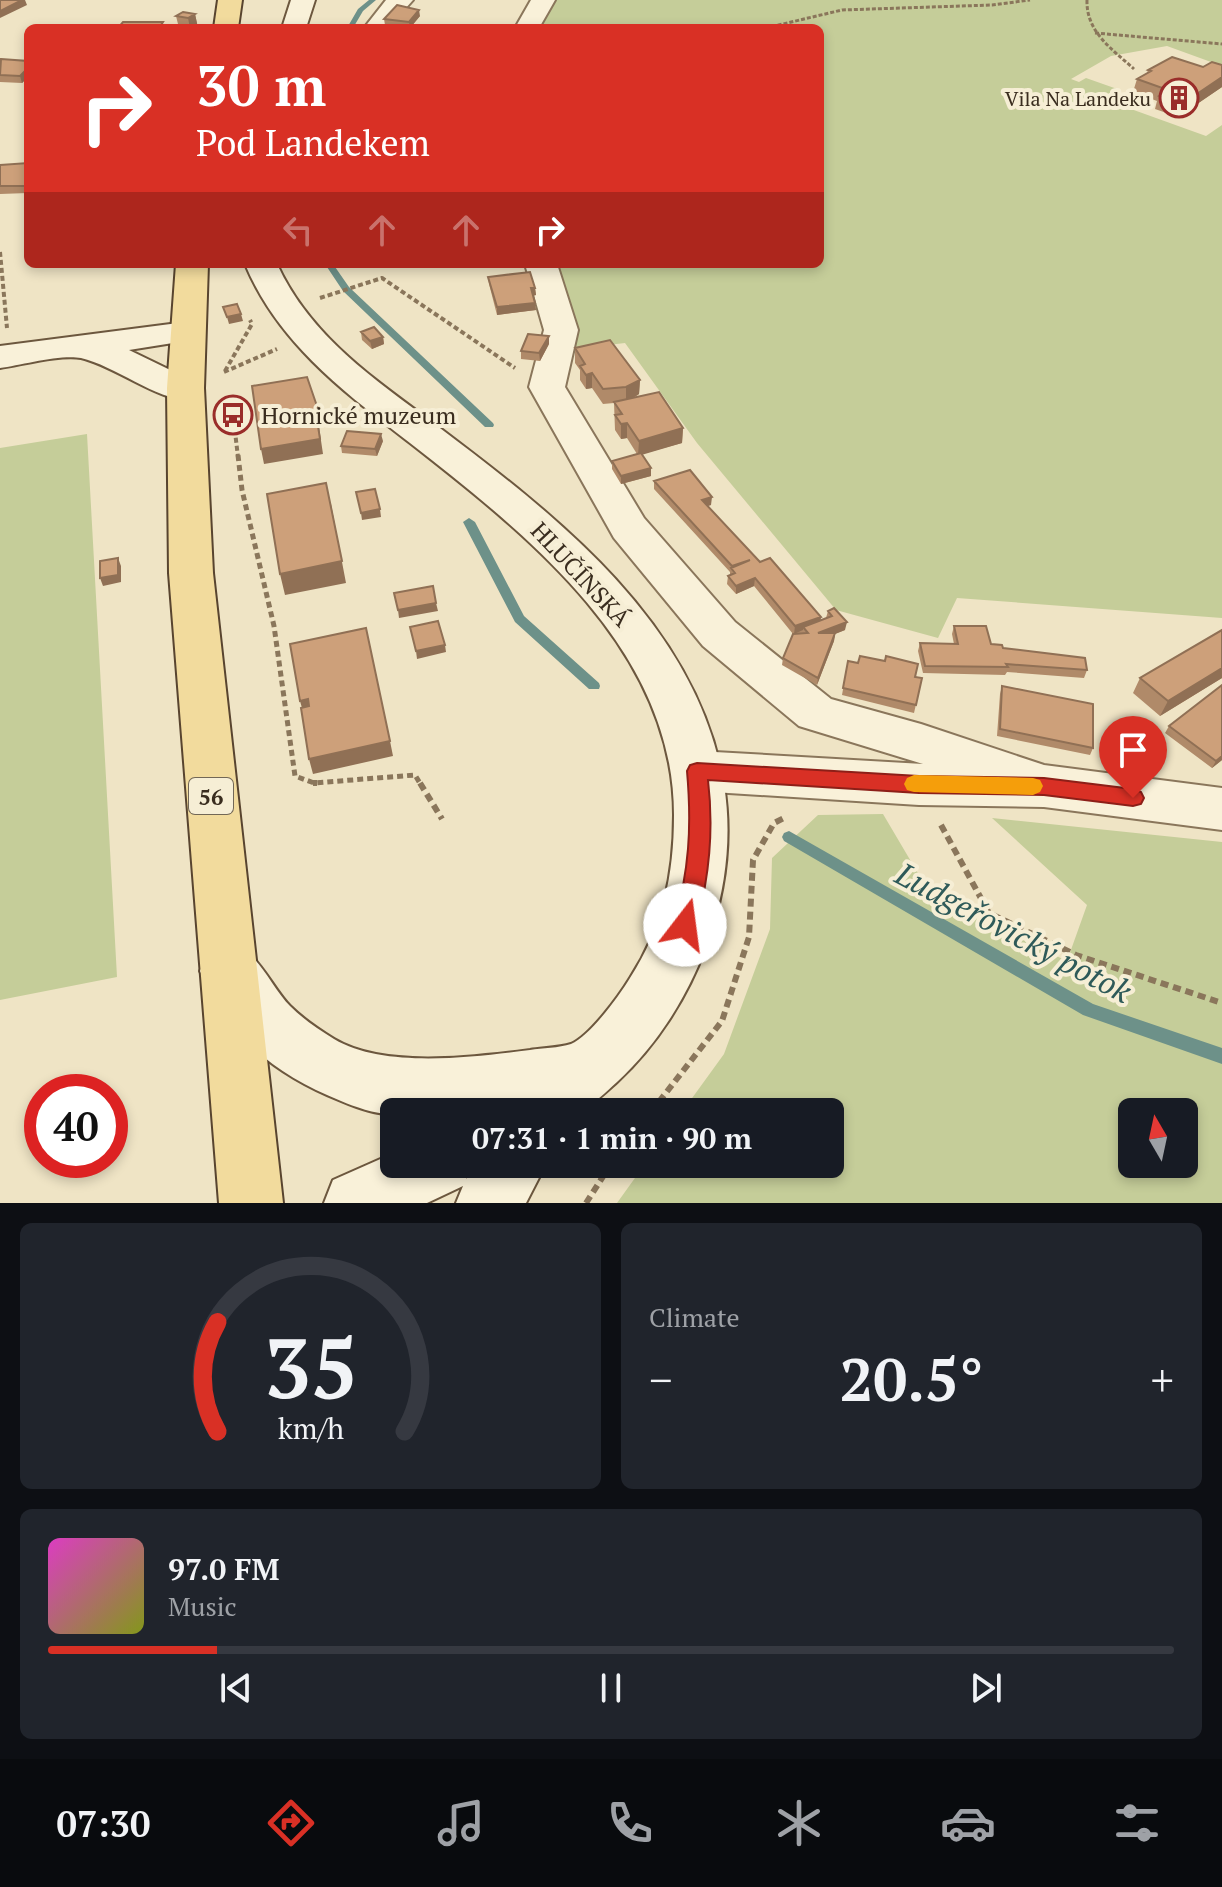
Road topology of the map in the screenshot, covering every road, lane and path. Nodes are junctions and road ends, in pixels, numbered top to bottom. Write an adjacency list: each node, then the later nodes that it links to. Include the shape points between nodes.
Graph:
1 (230, 0): 7 (main road)
2 (303, 0): 8 (street)
3 (401, 0): 9 (street)
4 (543, 0): 10 (street)
5 (1030, 0): 11 (path, via 842,10)
6 (1087, 0): 12 (path)
7 (227, 24)
8 (295, 24)
9 (379, 24)
10 (529, 24)
11 (783, 24)
12 (1095, 33): 13 (path); 14 (path)
13 (1222, 44)
14 (1134, 69)
15 (0, 252): 21 (path, via 6,328)
16 (192, 268): 22 (main road, 56)
17 (263, 268): 23 (street, HLUČÍNSKÁ)
18 (542, 268): 26 (street, via 561,330)
19 (327, 296): 26 (path, via 382,278)
20 (249, 319): 23 (path, via 252,324 224,372)
21 (21, 327)
22 (186, 332): 24 (street); 27 (main road, 56)
23 (308, 338): 28 (street, HLUČÍNSKÁ, via 500,493 607,595 655,663 686,731)
24 (79, 346): 25 (street); 27 (street)
25 (0, 357)
26 (547, 387): 30 (street, via 629,528 719,634 816,713)
27 (202, 389): 33 (path, via 233,415 242,490 274,626 295,776 314,783 415,775); 34 (main road, 56, via 186,494)
28 (697, 771): 29 (street); 36 (street, HLUČÍNSKÁ, via 702,823 698,877 677,948 636,1018)
29 (919, 784): 30 (street); 35 (path, via 989,913 1076,955)
30 (1044, 786): 31 (street)
31 (1222, 809)
32 (787, 816): 37 (path, via 774,823 753,860 749,937 722,1021)
33 (442, 819)
34 (228, 971): 36 (street, via 285,1040 347,1074 392,1085); 41 (main road, 56)
35 (1222, 1003)
36 (570, 1091)
37 (662, 1098)
38 (410, 1178): 42 (street)
39 (505, 1178): 43 (street)
40 (602, 1178): 44 (path)
41 (251, 1203)
42 (356, 1203)
43 (488, 1203)
44 (586, 1203)

